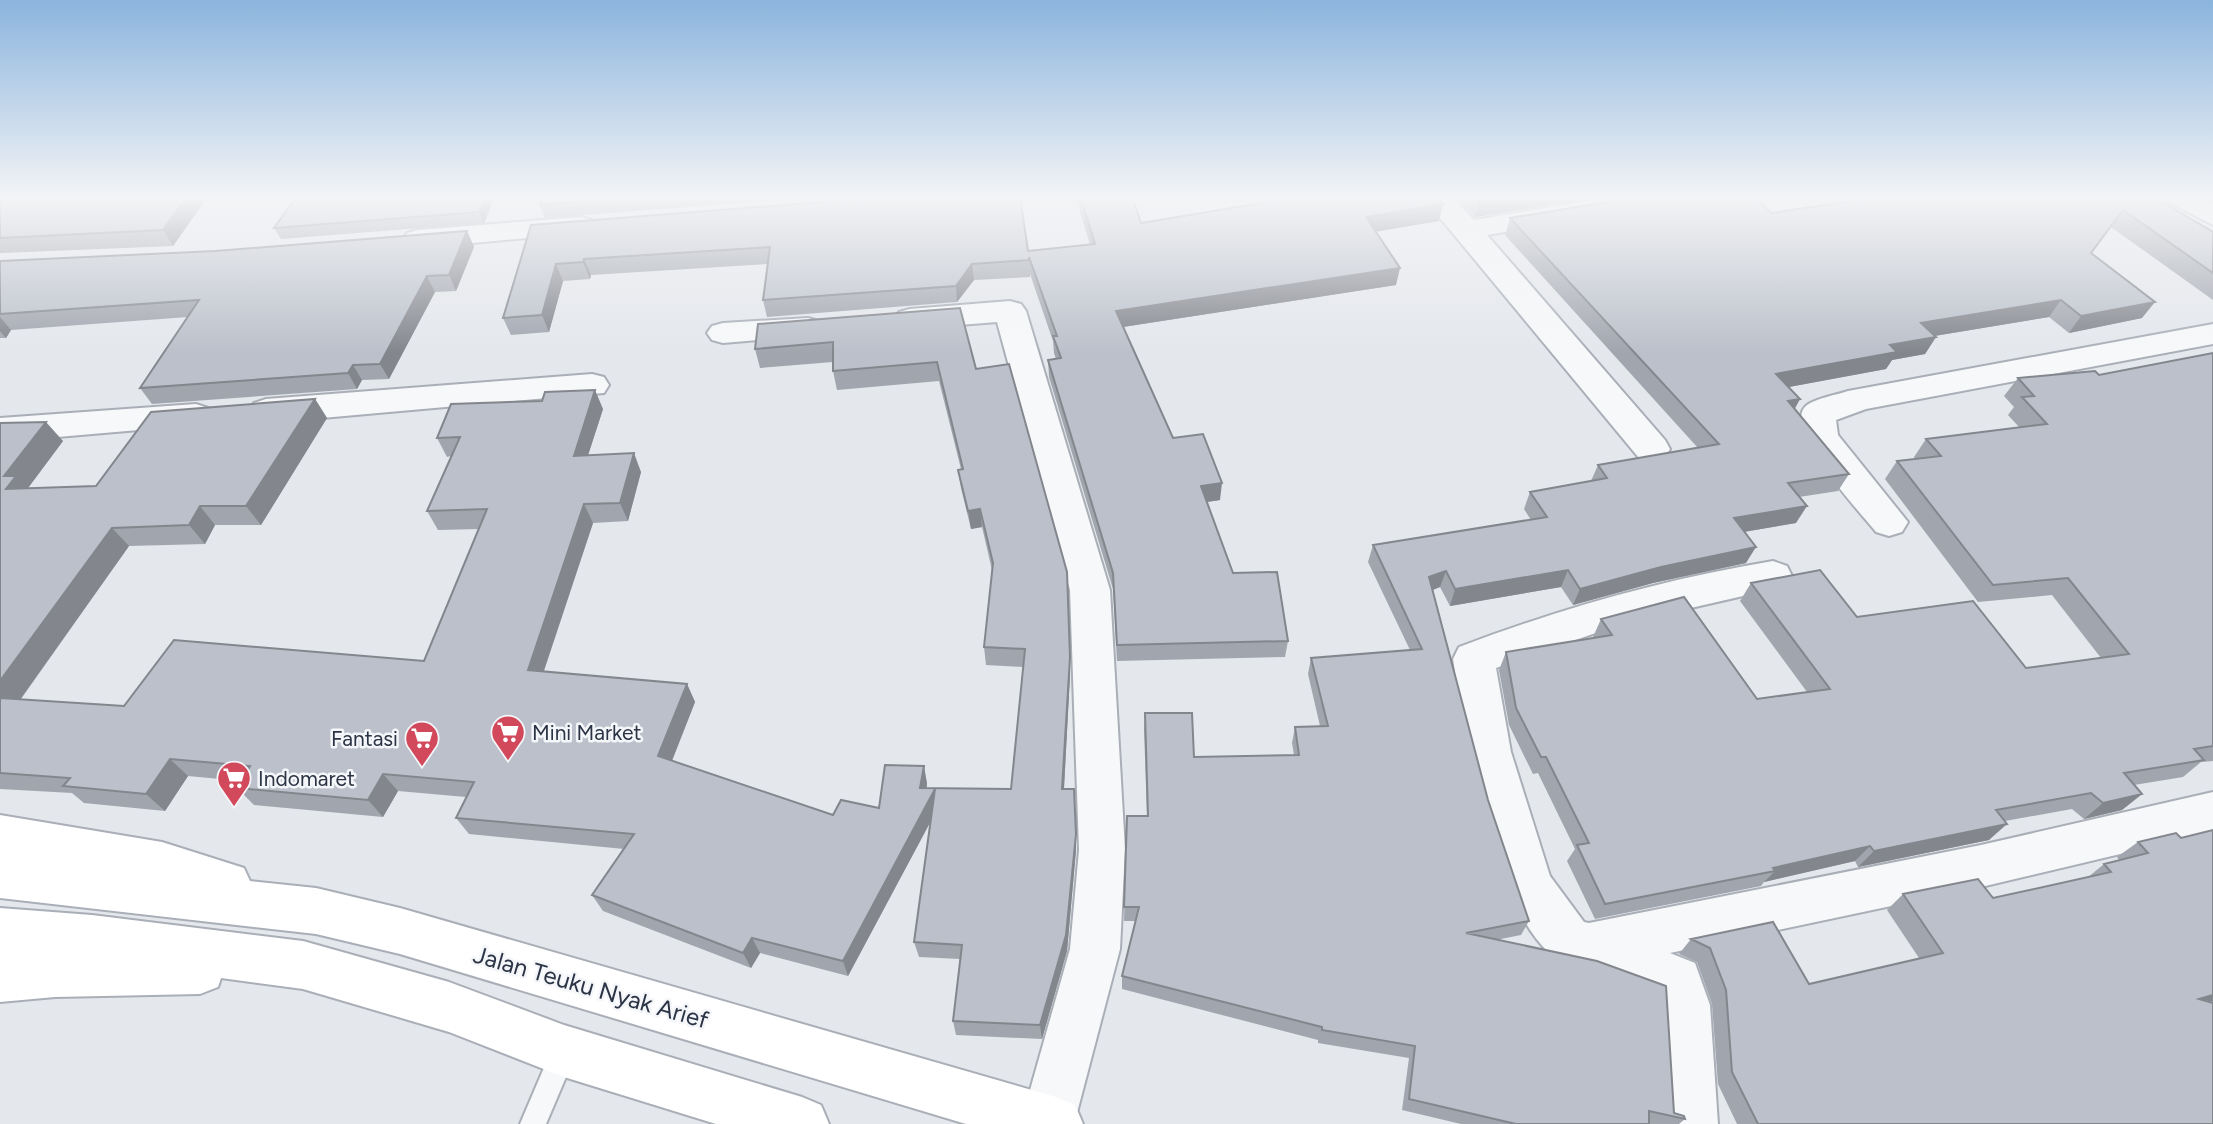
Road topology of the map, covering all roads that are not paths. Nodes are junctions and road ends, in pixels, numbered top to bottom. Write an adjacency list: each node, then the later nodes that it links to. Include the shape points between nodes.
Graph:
1 (1483, 248): 6 (street)
2 (723, 333): 18 (street, via 1010,311 1090,590 1102,850 1095,949)
3 (2213, 334): 7 (street, via 1872,397 1818,414 1821,438)
4 (592, 385): 5 (street)
5 (0, 430)
6 (1652, 449)
7 (1889, 522)
8 (1773, 576): 14 (street, via 1647,601 1530,636 1474,659 1489,752 1530,887 1567,938)
9 (2213, 812): 14 (street, via 1981,866)
10 (0, 836): 12 (main road, via 162,863)
11 (0, 876): 12 (main road, Jalan Teuku Nyak Arief)
12 (316, 911): 18 (main road, Jalan Teuku Nyak Arief, via 400,931)
13 (0, 931): 15 (main road)
14 (1588, 947): 21 (street, via 1677,980 1685,1005)
15 (303, 965): 16 (main road); 17 (main road, via 449,1007)
16 (0, 978)
17 (564, 1051): 19 (lane); 20 (main road)
18 (1052, 1123)
19 (533, 1124)
20 (802, 1124)
21 (1691, 1124)

